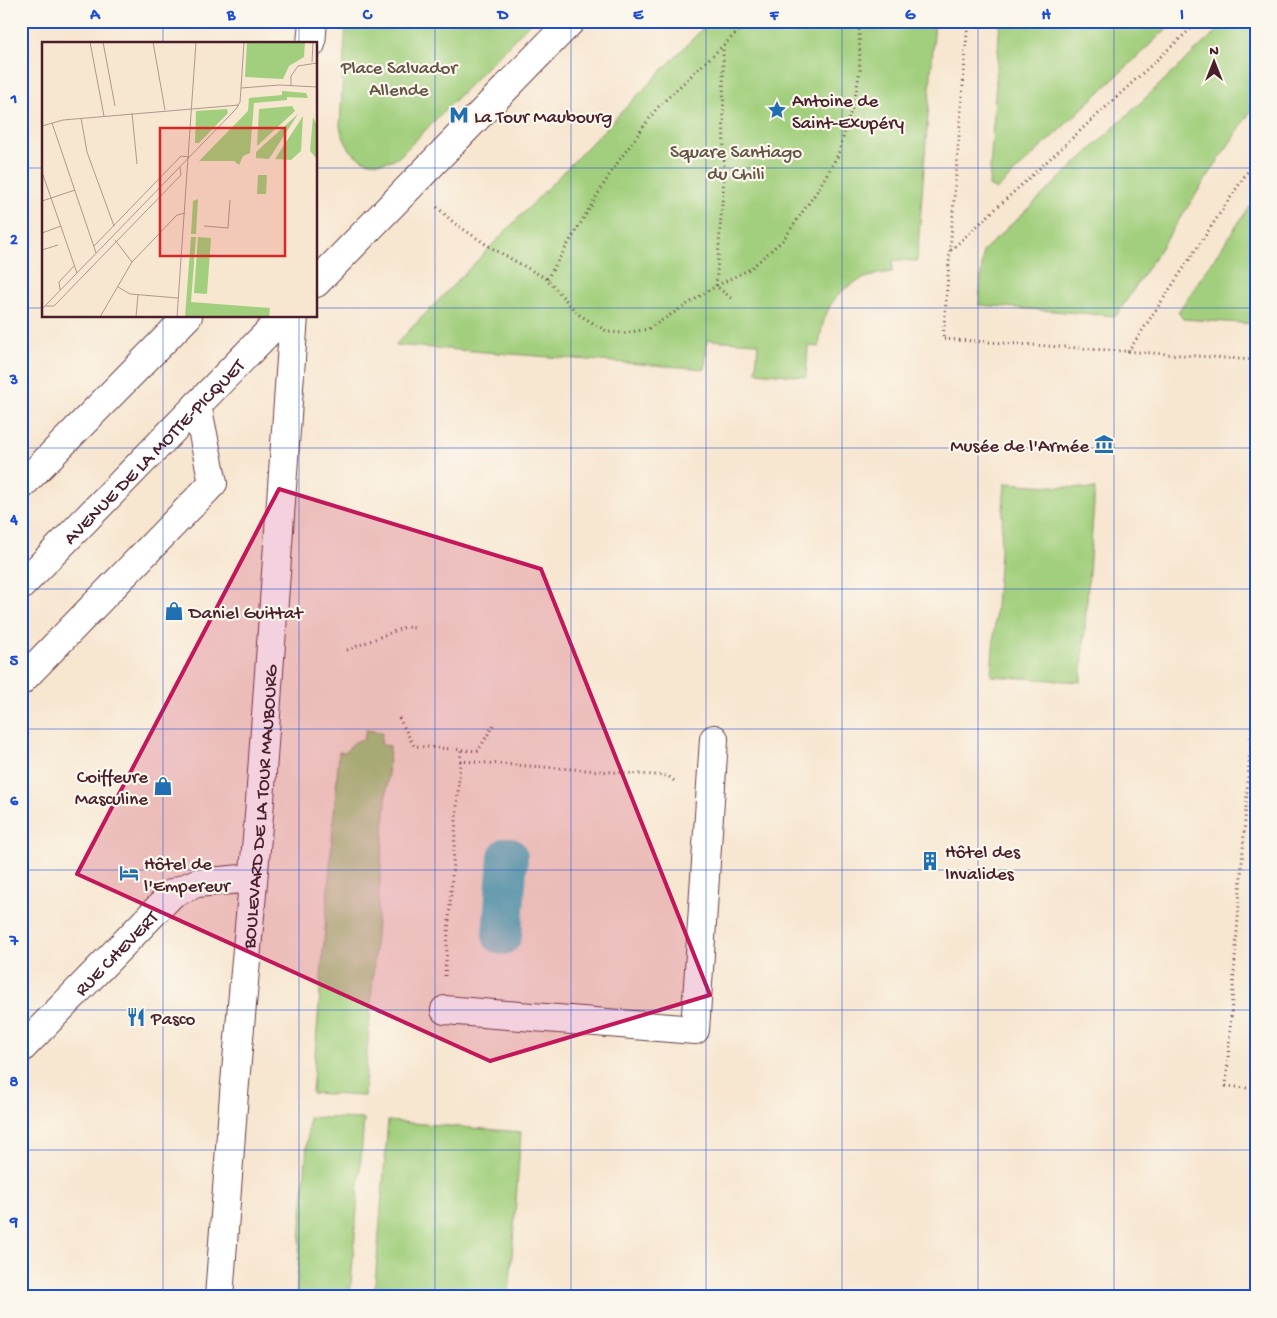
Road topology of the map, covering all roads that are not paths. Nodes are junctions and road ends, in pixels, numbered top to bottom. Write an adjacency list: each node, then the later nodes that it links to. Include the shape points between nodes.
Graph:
1 (313, 21): 3 (street)
2 (572, 21): 4 (street)
3 (311, 42)
4 (318, 281)
5 (186, 318): 9 (street)
6 (282, 318): 8 (street, AVENUE DE LA MOTTE-PICQUET)
7 (294, 318): 13 (street, BOULEVARD DE LA TOUR MAUBOURG)
8 (198, 404): 10 (street, AVENUE DE LA MOTTE-PICQUET); 11 (street, via 213,482)
9 (21, 486)
10 (21, 586)
11 (21, 681)
12 (714, 739): 14 (street, via 695,1030)
13 (253, 878): 15 (street, RUE CHEVERT, via 198,883 173,893); 16 (street, BOULEVARD DE LA TOUR MAUBOURG)
14 (445, 997)
15 (21, 1049)
16 (219, 1297)

